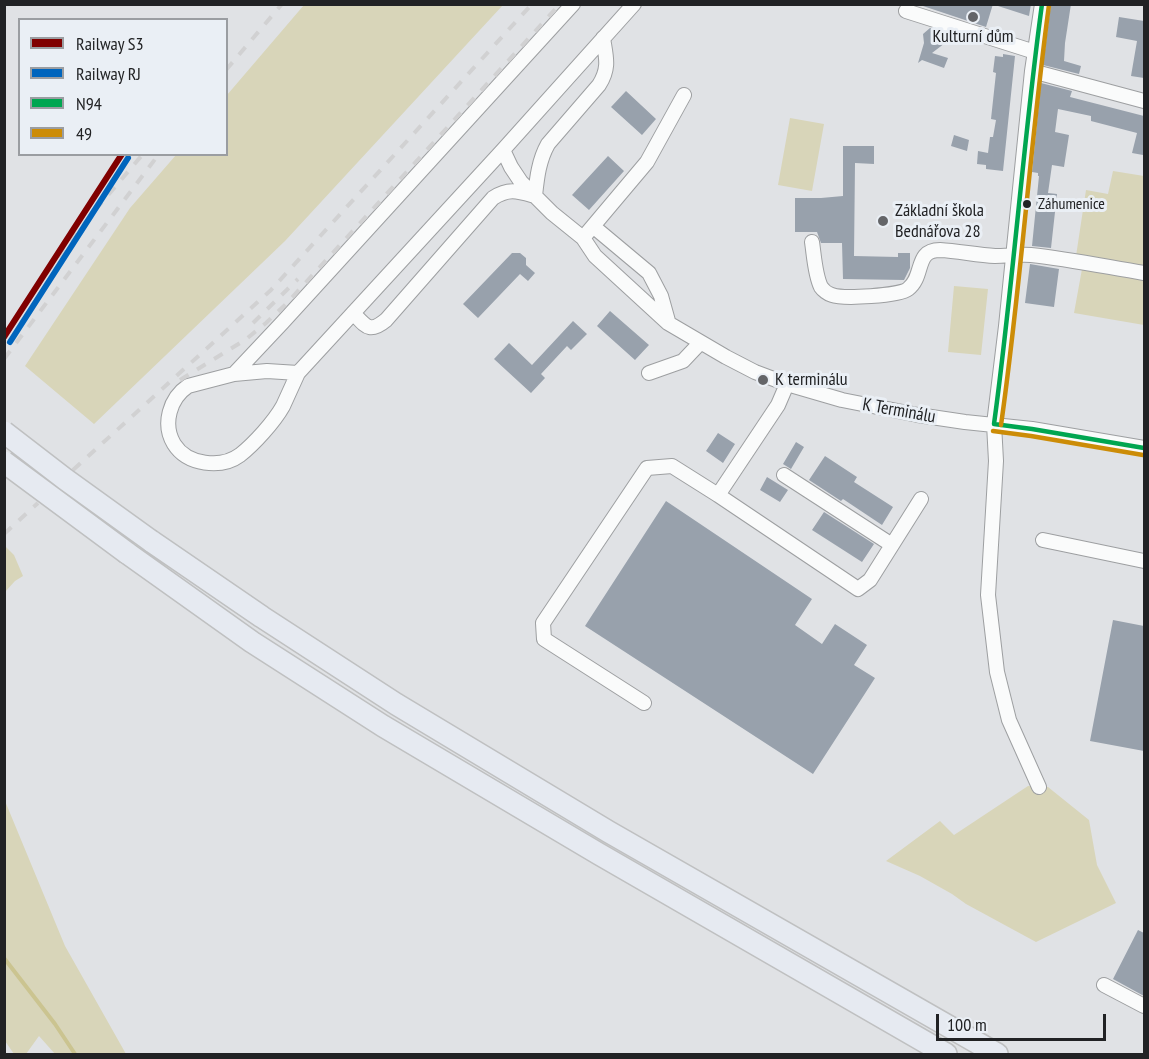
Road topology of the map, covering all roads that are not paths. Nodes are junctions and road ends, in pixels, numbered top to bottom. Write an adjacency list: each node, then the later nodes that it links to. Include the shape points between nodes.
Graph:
1 (573, 4): 22 (street)
2 (634, 4): 5 (street)
3 (1042, 4): 6 (street)
4 (906, 10): 6 (street)
5 (603, 38): 10 (street); 11 (street, via 607,68 604,77 542,154)
6 (1035, 52): 7 (street)
7 (1032, 71): 9 (street); 15 (street)
8 (684, 95): 12 (street, via 647,162)
9 (1144, 101)
10 (503, 150): 11 (street, K Terminálu); 17 (street)
11 (534, 196): 13 (street, K Terminálu); 17 (street, via 510,190 493,198 379,326 367,327)
12 (594, 227): 13 (street); 18 (street, via 649,273)
13 (584, 238): 18 (street, K Terminálu, via 595,256)
14 (812, 242): 15 (street, via 821,287 838,297 905,291 919,276 922,259 930,251)
15 (1014, 255): 16 (street); 24 (street)
16 (1144, 273)
17 (353, 314): 20 (street)
18 (668, 323): 19 (street, K Terminálu)
19 (700, 343): 21 (street, via 683,361); 23 (street, K Terminálu)
20 (298, 373): 22 (street); 22 (street, via 276,417 238,456 217,463 189,457 170,435 169,415 177,397 195,384)
21 (649, 373)
22 (234, 374)
23 (787, 384): 24 (street, K Terminálu, via 918,415); 29 (street, via 778,405)
24 (994, 424): 26 (street, K Terminálu); 35 (street, via 996,461 988,595 997,672 1009,720)
25 (4, 432): 39 (highway, bridge, via 151,542 396,704 609,832)
26 (1144, 448)
27 (4, 462): 38 (highway, bridge, via 261,648 383,726)
28 (784, 475): 32 (street)
29 (718, 495): 32 (street, via 858,589 870,580); 34 (street, via 672,466 647,468 543,623 544,639)
30 (921, 499): 32 (street)
31 (1043, 540): 33 (street)
32 (892, 545)
33 (1144, 561)
34 (644, 704)
35 (1038, 787)
36 (1104, 985): 37 (street)
37 (1144, 1006)
38 (945, 1054)
39 (997, 1054)

